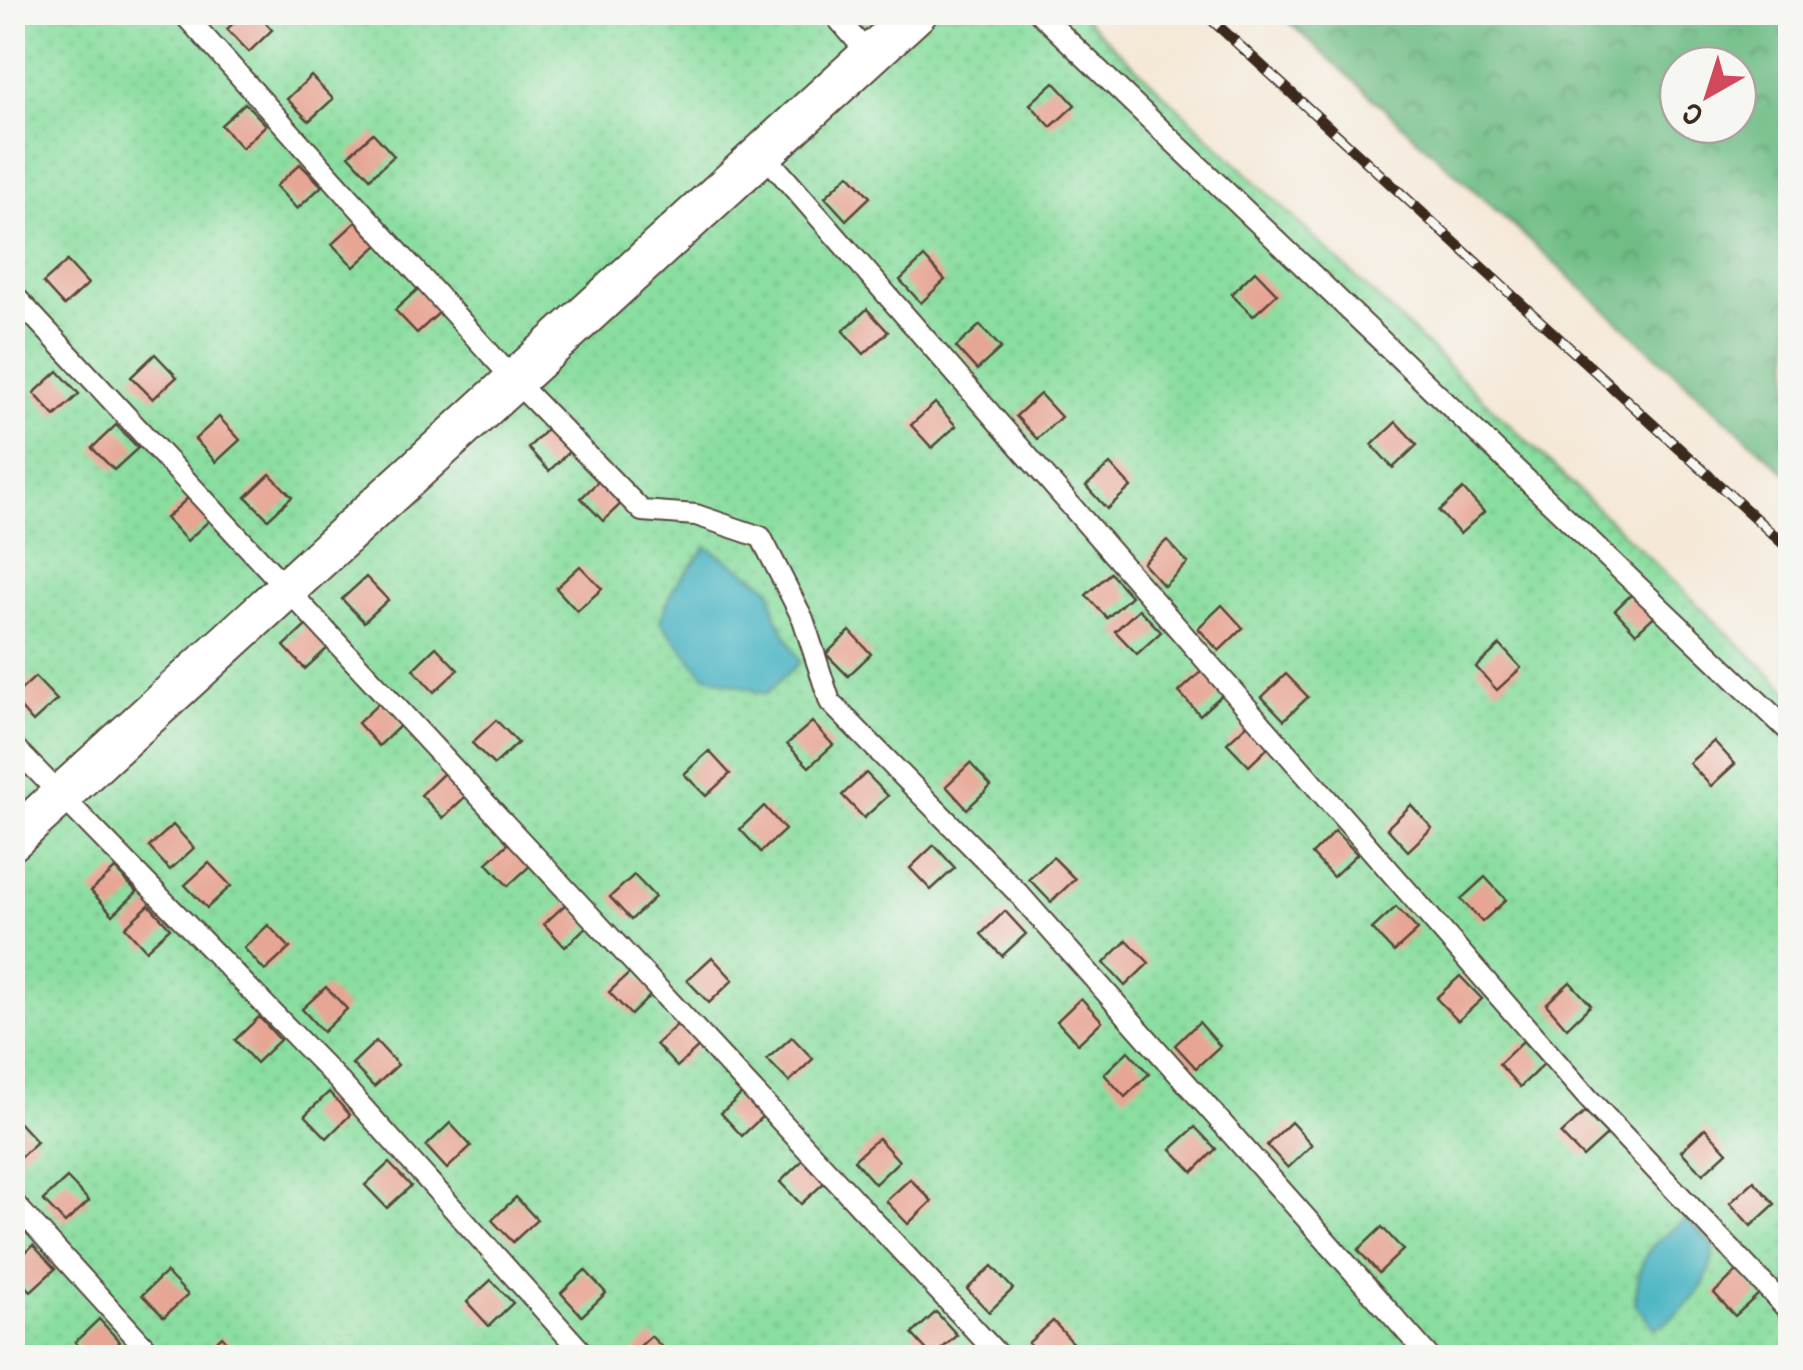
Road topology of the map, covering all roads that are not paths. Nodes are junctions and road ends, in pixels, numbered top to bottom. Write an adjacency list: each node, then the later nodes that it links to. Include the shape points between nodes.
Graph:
1 (182, 12): 8 (lane)
2 (832, 12): 5 (lane)
3 (917, 12): 5 (street)
4 (1038, 12): 10 (lane)
5 (870, 56): 6 (street)
6 (764, 154): 8 (street); 15 (lane, via 1587,1097)
7 (12, 294): 9 (lane)
8 (514, 380): 9 (street); 19 (lane, via 642,511 696,515 761,537 803,619 830,702 1018,893)
9 (287, 587): 12 (street); 18 (lane)
10 (1790, 732)
11 (12, 745): 12 (lane)
12 (60, 796): 13 (street); 17 (lane, via 339,1081)
13 (12, 840)
14 (12, 1201): 16 (lane)
15 (1790, 1312)
16 (156, 1358)
17 (587, 1358)
18 (1001, 1358)
19 (1430, 1358)

